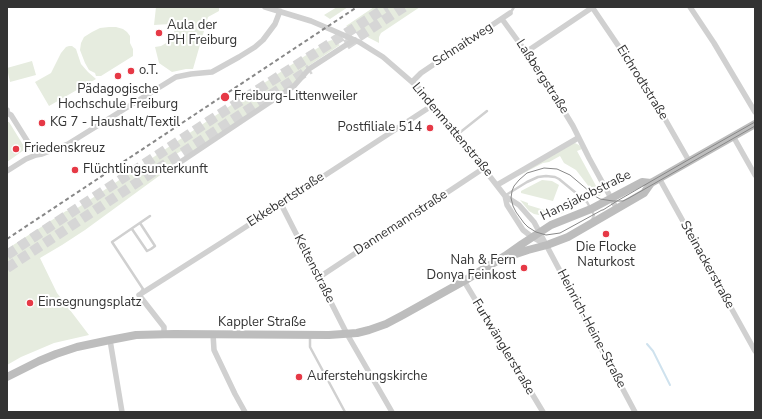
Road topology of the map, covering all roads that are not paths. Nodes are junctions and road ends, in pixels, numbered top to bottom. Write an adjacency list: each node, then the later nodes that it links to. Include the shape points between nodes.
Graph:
1 (266, 7): 5 (street, Lindenmattenstraße)
2 (514, 7): 6 (lane, Schnaitweg)
3 (593, 7): 9 (street); 21 (street, Eichrodtstraße, via 649,91)
4 (690, 7): 14 (street)
5 (280, 11): 8 (street, Lindenmattenstraße); 19 (street, via 275,24 255,48 212,72 176,77 68,144)
6 (510, 13): 7 (street, Schnaitweg)
7 (502, 19): 9 (street, Laßbergstraße); 10 (street, Schnaitweg, via 421,72)
8 (355, 40): 10 (street, Lindenmattenstraße, via 383,57); 20 (street, via 309,69 294,86)
9 (526, 52): 18 (street, Laßbergstraße, via 569,119)
10 (412, 82): 11 (street, Lindenmattenstraße)
11 (433, 105): 16 (street, Lindenmattenstraße); 30 (street, Ekkebertstraße)
12 (487, 111): 16 (lane)
13 (7, 112): 19 (street)
14 (755, 112)
15 (755, 124): 17 (street, Hansjakobstraße)
16 (457, 134): 22 (street, Lindenmattenstraße)
17 (733, 136): 21 (street, Hansjakobstraße); 24 (street)
18 (578, 138): 27 (street); 29 (street, Laßbergstraße)
19 (36, 155): 23 (street)
20 (182, 160)
21 (689, 161): 25 (street, Hansjakobstraße)
22 (484, 168): 27 (street, Lindenmattenstraße); 41 (street, Dannemannstraße)
23 (7, 171)
24 (755, 174)
25 (659, 178): 26 (street, Hansjakobstraße); 49 (street, Steinackerstraße)
26 (651, 183): 29 (street, Hansjakobstraße, via 642,182); 32 (street, Hansjakobstraße, via 644,193)
27 (497, 185): 28 (street, Lindenmattenstraße)
28 (505, 196): 31 (lane, via 538,177 550,176 559,179); 37 (street, Lindenmattenstraße, via 518,205); 38 (street, Lindenmattenstraße, via 506,205 523,230)
29 (612, 199): 31 (street, Hansjakobstraße); 32 (street, Laßbergstraße)
30 (280, 204): 41 (street, Keltenstraße); 43 (street, Ekkebertstraße)
31 (592, 209): 35 (lane, via 594,216); 37 (street, Hansjakobstraße)
32 (617, 209): 35 (street, Hansjakobstraße)
33 (150, 216): 34 (lane)
34 (140, 223): 36 (lane); 36 (lane, via 155,246 151,249 147,251)
35 (590, 224): 39 (street, Hansjakobstraße, via 568,237)
36 (132, 229): 43 (lane, via 112,242 143,289)
37 (540, 232): 38 (street, Hansjakobstraße); 39 (street, Lindenmattenstraße)
38 (532, 237): 39 (street, Lindenmattenstraße); 40 (street, Kappler Straße)
39 (547, 245): 40 (street, Kappler Straße); 56 (street, Heinrich-Heine-Straße)
40 (505, 256): 42 (street, Kappler Straße)
41 (318, 278): 46 (street, Keltenstraße)
42 (464, 281): 46 (street, Kappler Straße, via 386,324); 55 (street, Furtwänglerstraße)
43 (139, 295): 44 (street, via 164,327)
44 (164, 334): 45 (street, Kappler Straße); 48 (street, Kappler Straße, via 136,335)
45 (213, 334): 47 (street, Kappler Straße); 52 (street, via 214,350)
46 (347, 334): 47 (street, Kappler Straße); 54 (street, Keltenstraße)
47 (310, 335): 53 (lane, via 310,347)
48 (110, 340): 50 (street, Kappler Straße, via 56,354); 51 (street)
49 (755, 351)
50 (7, 377)
51 (122, 412)
52 (244, 412)
53 (346, 412)
54 (392, 412)
55 (543, 412)
56 (635, 412)

